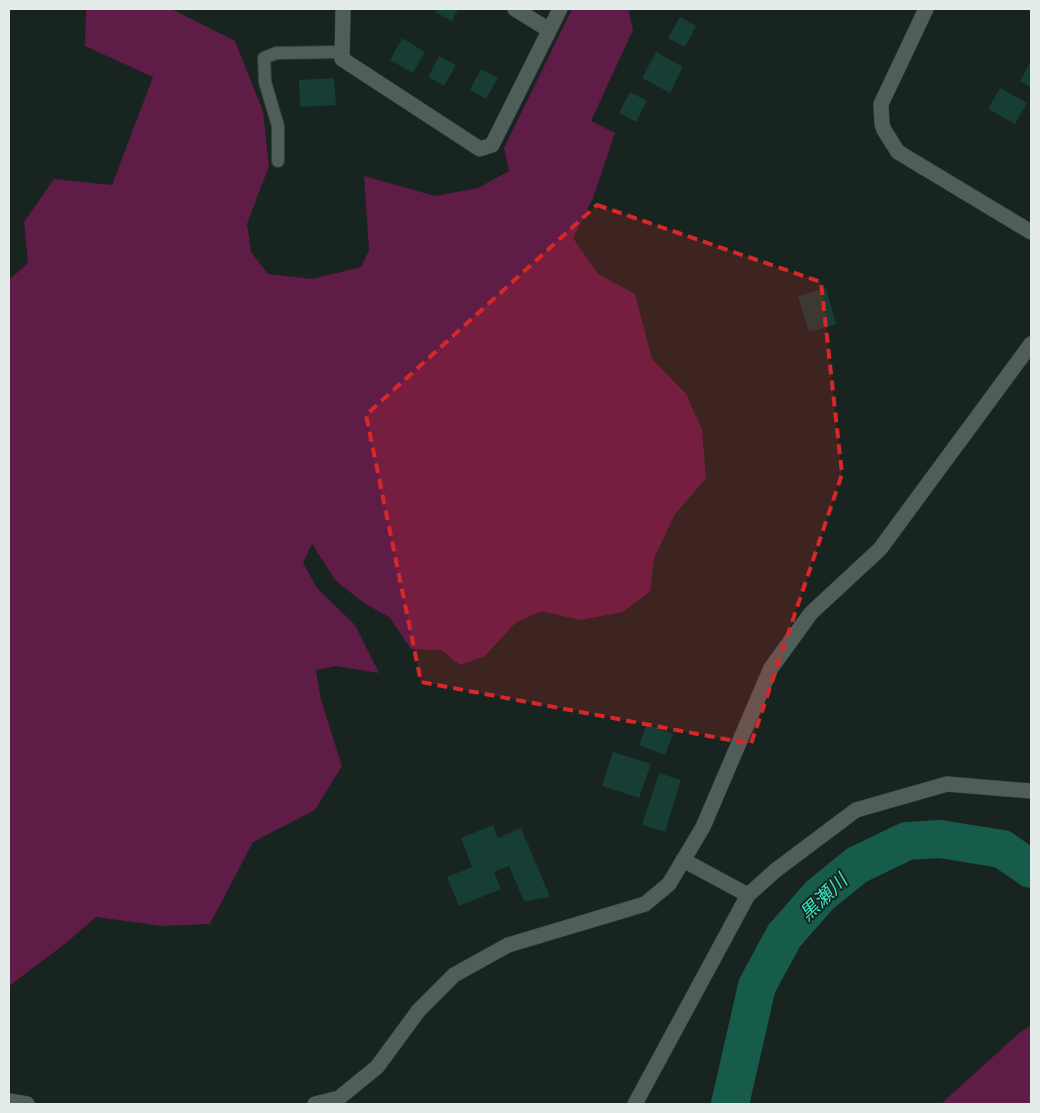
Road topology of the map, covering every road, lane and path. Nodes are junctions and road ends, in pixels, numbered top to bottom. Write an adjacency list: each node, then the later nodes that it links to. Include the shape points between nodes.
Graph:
1 (343, 9): 6 (street)
2 (515, 9): 5 (street)
3 (560, 9): 5 (street)
4 (926, 9): 8 (street, via 881,104 884,130 898,152)
5 (549, 30): 6 (street, via 492,145 480,149 342,59)
6 (342, 52): 7 (lane, via 276,53 264,58 265,82 278,126)
7 (278, 161)
8 (1031, 232)
9 (1031, 344): 11 (street, via 880,549 811,613 771,668 703,827)
10 (1031, 791): 12 (street, via 947,784 856,810)
11 (683, 860): 12 (street); 15 (street, via 669,884 645,904 508,944 454,975 419,1010 377,1067 339,1098)
12 (748, 895): 16 (street)
13 (9, 1101): 14 (street)
14 (27, 1104)
15 (315, 1104)
16 (635, 1104)

